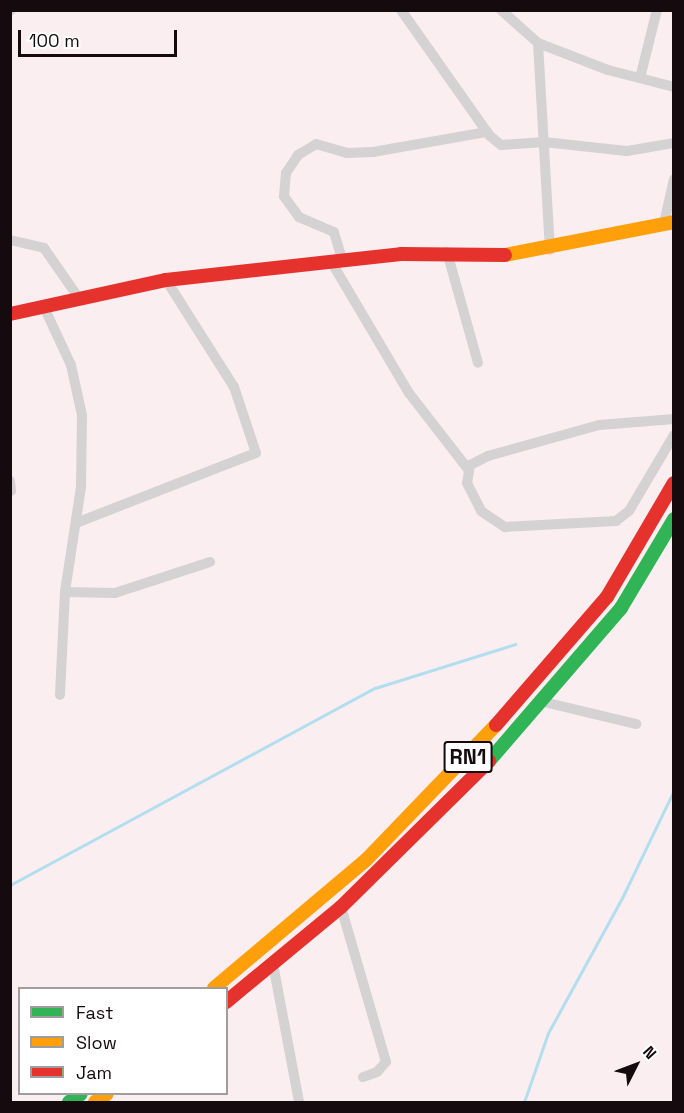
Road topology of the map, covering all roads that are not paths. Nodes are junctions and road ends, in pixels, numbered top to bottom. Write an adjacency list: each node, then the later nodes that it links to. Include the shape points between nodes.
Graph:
1 (401, 10): 7 (street)
2 (501, 10): 4 (street)
3 (657, 10): 5 (street)
4 (538, 43): 5 (street); 8 (street)
5 (640, 78): 6 (street)
6 (674, 87)
7 (487, 132): 8 (street, via 501,145); 15 (street, via 373,152 347,153 316,144 298,155 285,173 284,196 299,217 334,232)
8 (544, 142): 9 (street, via 605,151); 13 (street)
9 (674, 143)
10 (674, 179): 11 (street)
11 (669, 222): 13 (main road)
12 (10, 240): 17 (street, via 44,248)
13 (549, 250): 14 (main road, via 521,255)
14 (447, 252): 15 (main road); 20 (street)
15 (337, 262): 16 (main road); 23 (street, via 409,393)
16 (166, 279): 17 (main road); 28 (street, via 234,387 257,452 236,464)
17 (78, 297): 18 (main road)
18 (43, 305): 19 (main road); 28 (street, via 79,389 83,445)
19 (10, 314)
20 (478, 363)
21 (674, 419): 23 (street, via 599,425 488,456)
22 (674, 435): 23 (street, via 629,511 616,520 505,527 481,511 468,487)
23 (468, 469)
24 (10, 481): 26 (street)
25 (674, 483): 36 (main road, RN1, via 607,597 510,711 367,859)
26 (11, 491)
27 (674, 519): 32 (main road, RN1, via 621,608)
28 (76, 523): 30 (street)
29 (210, 562): 30 (street, via 115,593)
30 (65, 592): 31 (street)
31 (60, 695)
32 (544, 702): 33 (street); 34 (main road, RN1, via 425,828)
33 (636, 724)
34 (341, 907): 35 (main road, RN1); 40 (street, via 386,1062 377,1072)
35 (273, 964): 38 (main road, RN1); 41 (street)
36 (232, 974): 37 (main road, RN1); 38 (main road)
37 (214, 987)
38 (243, 990): 39 (main road, RN1)
39 (228, 1001)
40 (363, 1077)
41 (299, 1102)

